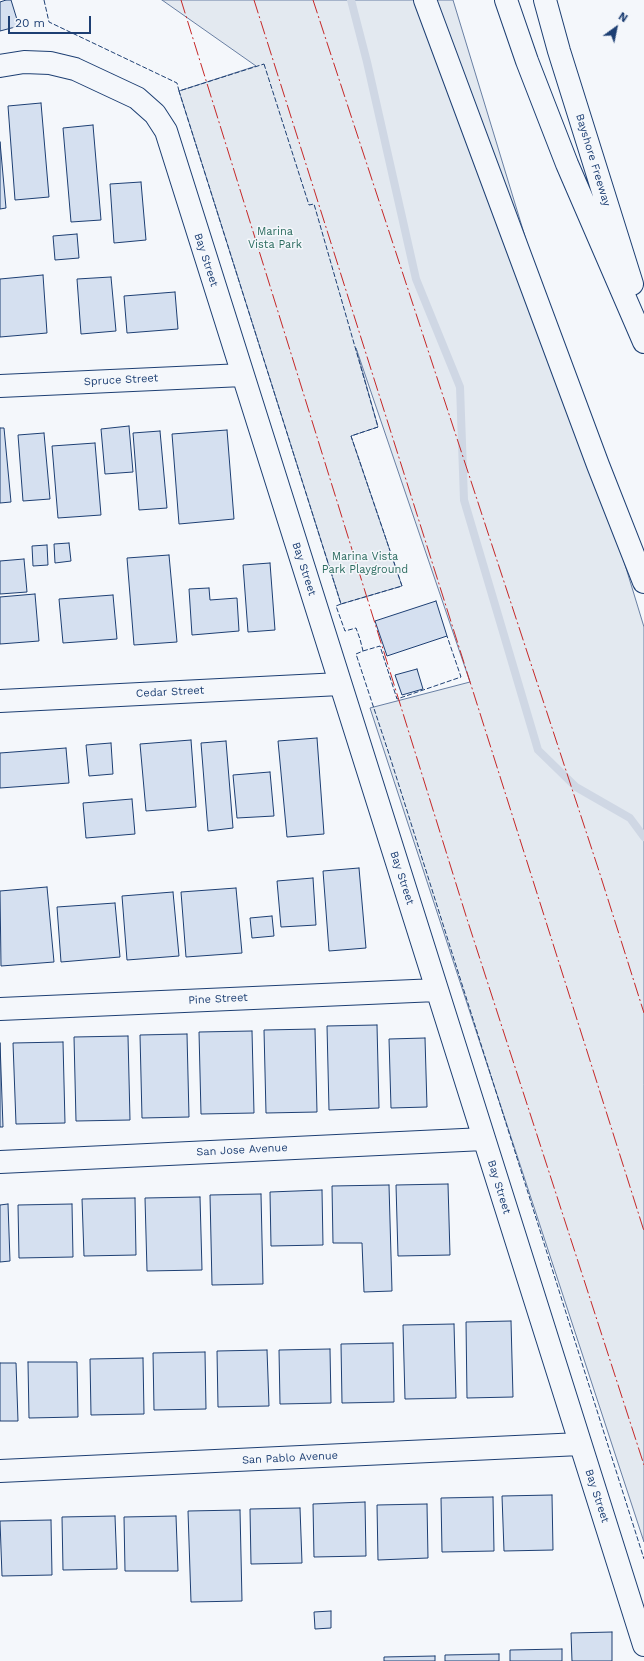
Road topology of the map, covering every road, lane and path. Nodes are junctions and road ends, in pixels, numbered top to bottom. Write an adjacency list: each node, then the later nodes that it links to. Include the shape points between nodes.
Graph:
1 (425, 0): 9 (main road)
2 (506, 0): 6 (main road, via 567,164)
3 (545, 0): 5 (main road, Bayshore Freeway, via 595,168)
4 (0, 66): 7 (main road, Bay Street, via 24,62 50,63 75,69 136,98 155,114 166,131)
5 (644, 319)
6 (644, 342)
7 (242, 375): 8 (main road, Spruce Street); 10 (main road, Bay Street)
8 (0, 386)
9 (644, 582)
10 (340, 684): 11 (main road, Cedar Street); 12 (main road, Bay Street)
11 (0, 701)
12 (437, 990): 13 (main road, Pine Street); 14 (main road, Bay Street)
13 (0, 1009)
14 (484, 1139): 15 (main road, San Jose Avenue); 16 (main road, Bay Street)
15 (0, 1162)
16 (580, 1444): 17 (main road, San Pablo Avenue); 18 (main road, Bay Street)
17 (0, 1471)
18 (644, 1645)

